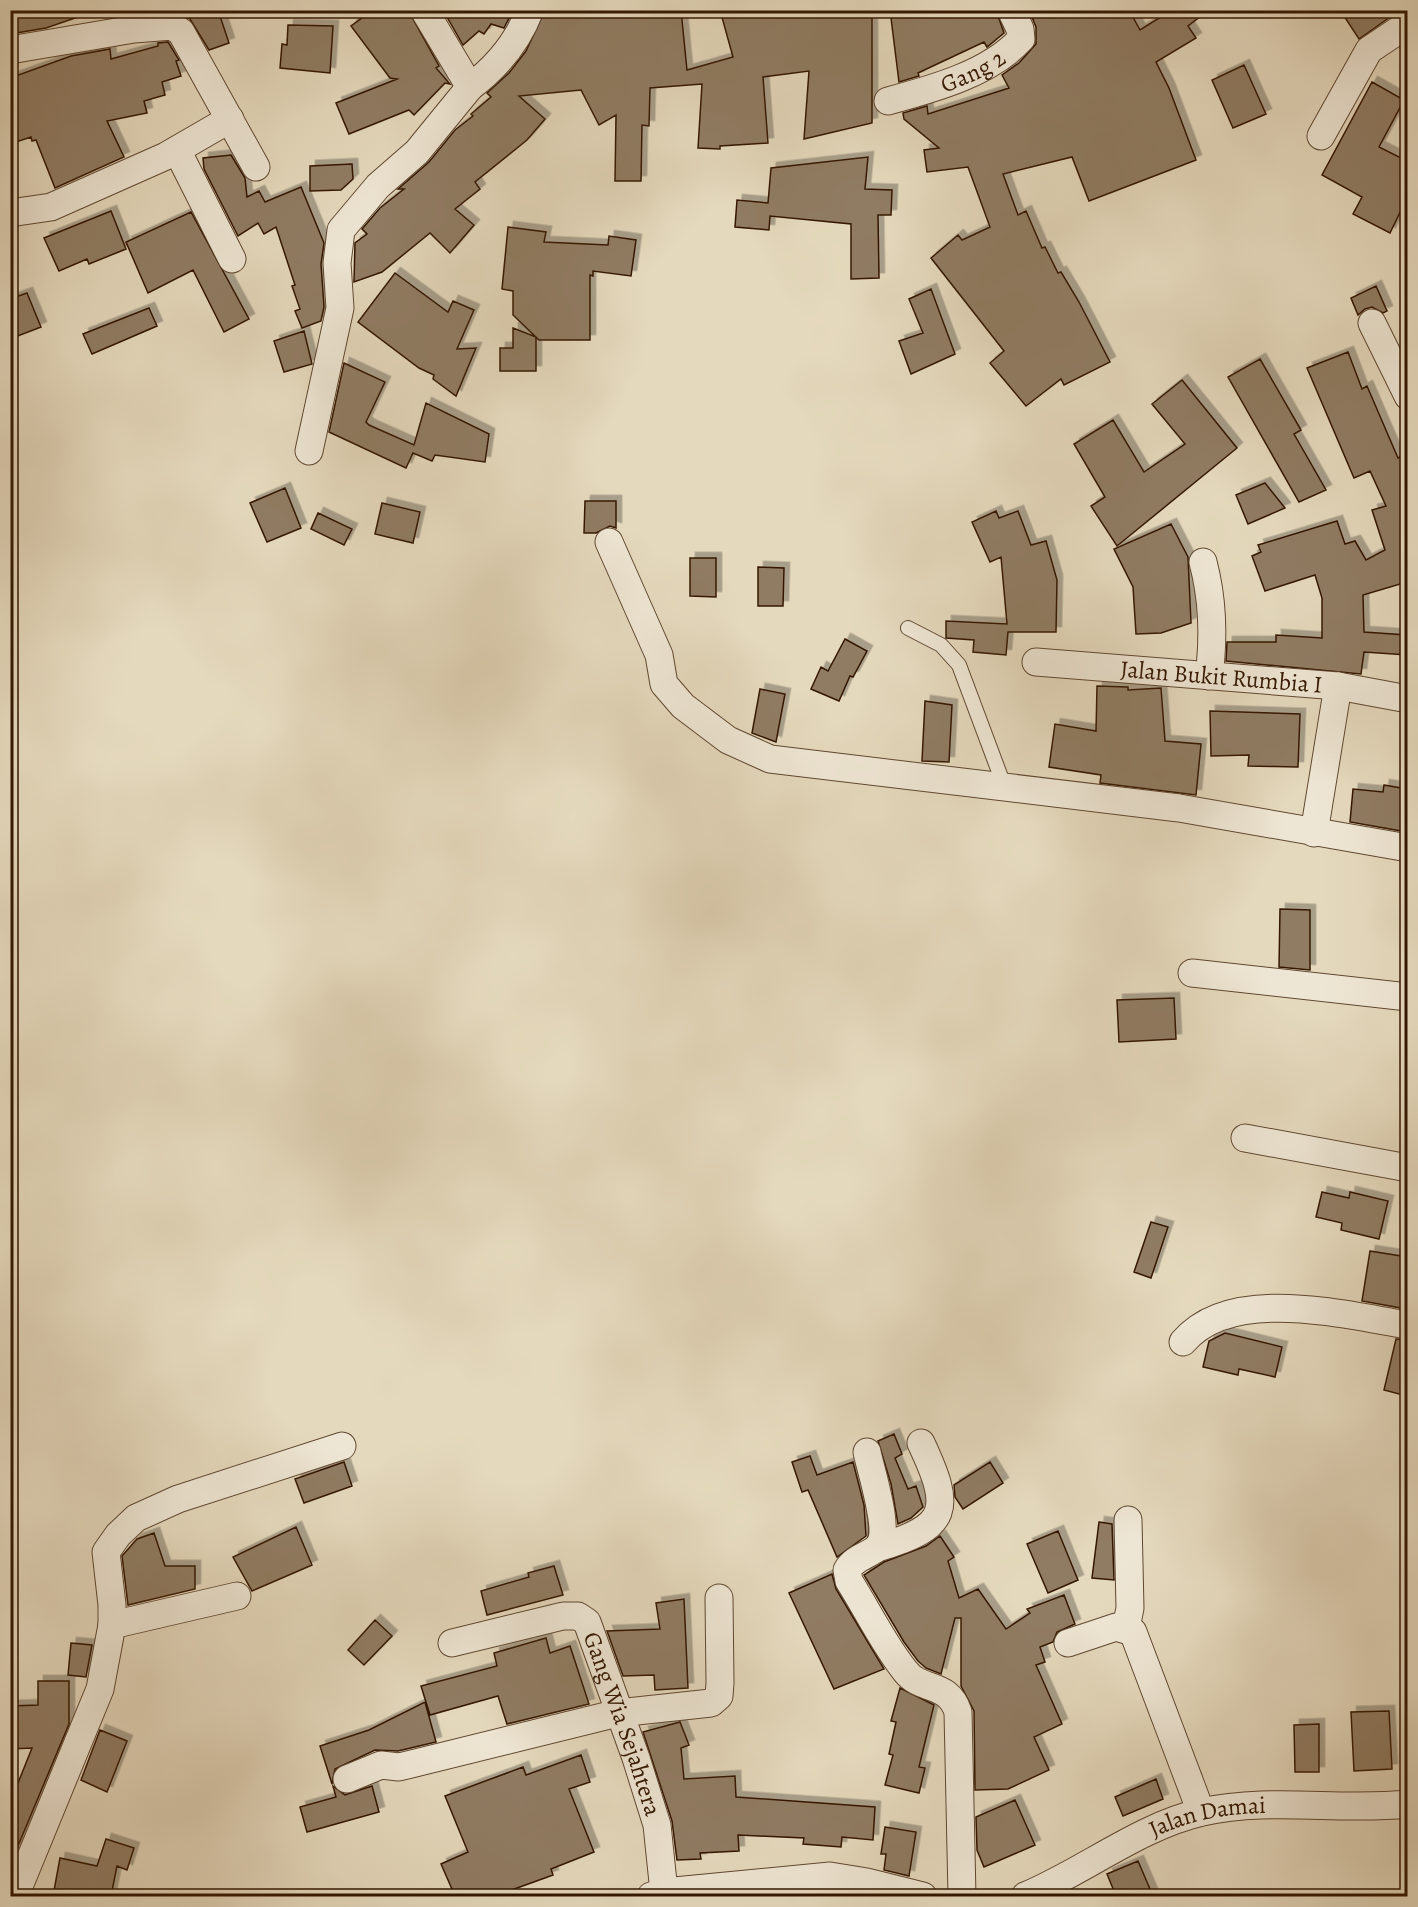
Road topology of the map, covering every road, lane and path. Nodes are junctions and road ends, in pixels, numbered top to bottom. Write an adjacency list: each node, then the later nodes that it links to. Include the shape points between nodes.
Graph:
1 (424, 10): 7 (street)
2 (531, 10): 7 (street, via 520,35 486,76)
3 (1011, 10): 8 (street, Gang 2, via 1021,39 1006,52 944,83)
4 (122, 21): 6 (street); 9 (street, via 172,26 181,32)
5 (1407, 24): 10 (street, via 1368,50)
6 (10, 50)
7 (470, 87): 17 (street, via 417,152 378,186 341,230 337,263 340,308)
8 (888, 101)
9 (230, 119): 11 (street); 12 (street)
10 (1321, 136)
11 (177, 150): 13 (street, via 51,207); 14 (street)
12 (256, 167)
13 (10, 213)
14 (232, 259)
15 (1372, 323): 16 (street)
16 (1407, 396)
17 (309, 451)
18 (609, 542): 25 (street, via 659,655 664,684 683,706 728,740 770,759)
19 (1203, 562): 22 (street, via 1213,635)
20 (908, 628): 25 (lane, via 941,645 959,665)
21 (1036, 662): 22 (street, Jalan Bukit Rumbia I)
22 (1209, 676): 23 (street, Jalan Bukit Rumbia I)
23 (1338, 687): 24 (street, Jalan Bukit Rumbia I); 26 (street)
24 (1407, 699)
25 (1005, 788): 26 (street, via 1179,808)
26 (1314, 833): 27 (street)
27 (1407, 848)
28 (1192, 973): 29 (street)
29 (1407, 997)
30 (1245, 1138): 31 (street)
31 (1407, 1168)
32 (1407, 1325): 33 (street, via 1258,1308 1206,1323 1194,1329)
33 (1183, 1342)
34 (921, 1443): 38 (street, via 938,1480 942,1504 935,1521 909,1538)
35 (342, 1446): 41 (street, via 178,1499 136,1518 106,1552)
36 (867, 1452): 38 (street, via 884,1532)
37 (1128, 1520): 42 (street, via 1130,1608)
38 (877, 1548): 52 (street, via 851,1563 847,1570 849,1581 907,1674 944,1691 954,1700 958,1712)
39 (237, 1596): 41 (street)
40 (719, 1598): 45 (street, via 719,1696 711,1703)
41 (112, 1625): 50 (street, via 100,1689)
42 (1126, 1628): 44 (street, via 1116,1627); 48 (street, via 1133,1632)
43 (452, 1643): 45 (street, Gang Wia Sejahtera, via 563,1616 578,1616 587,1622)
44 (1068, 1643)
45 (618, 1713): 46 (street, via 399,1767 381,1765); 49 (street, Gang Wia Sejahtera, via 657,1825)
46 (347, 1779)
47 (1407, 1804): 48 (street, Jalan Damai)
48 (1201, 1812): 53 (street, Jalan Damai, via 1125,1844)
49 (657, 1894): 51 (street, via 830,1876)
50 (15, 1896)
51 (923, 1896)
52 (962, 1896)
53 (1025, 1896)

